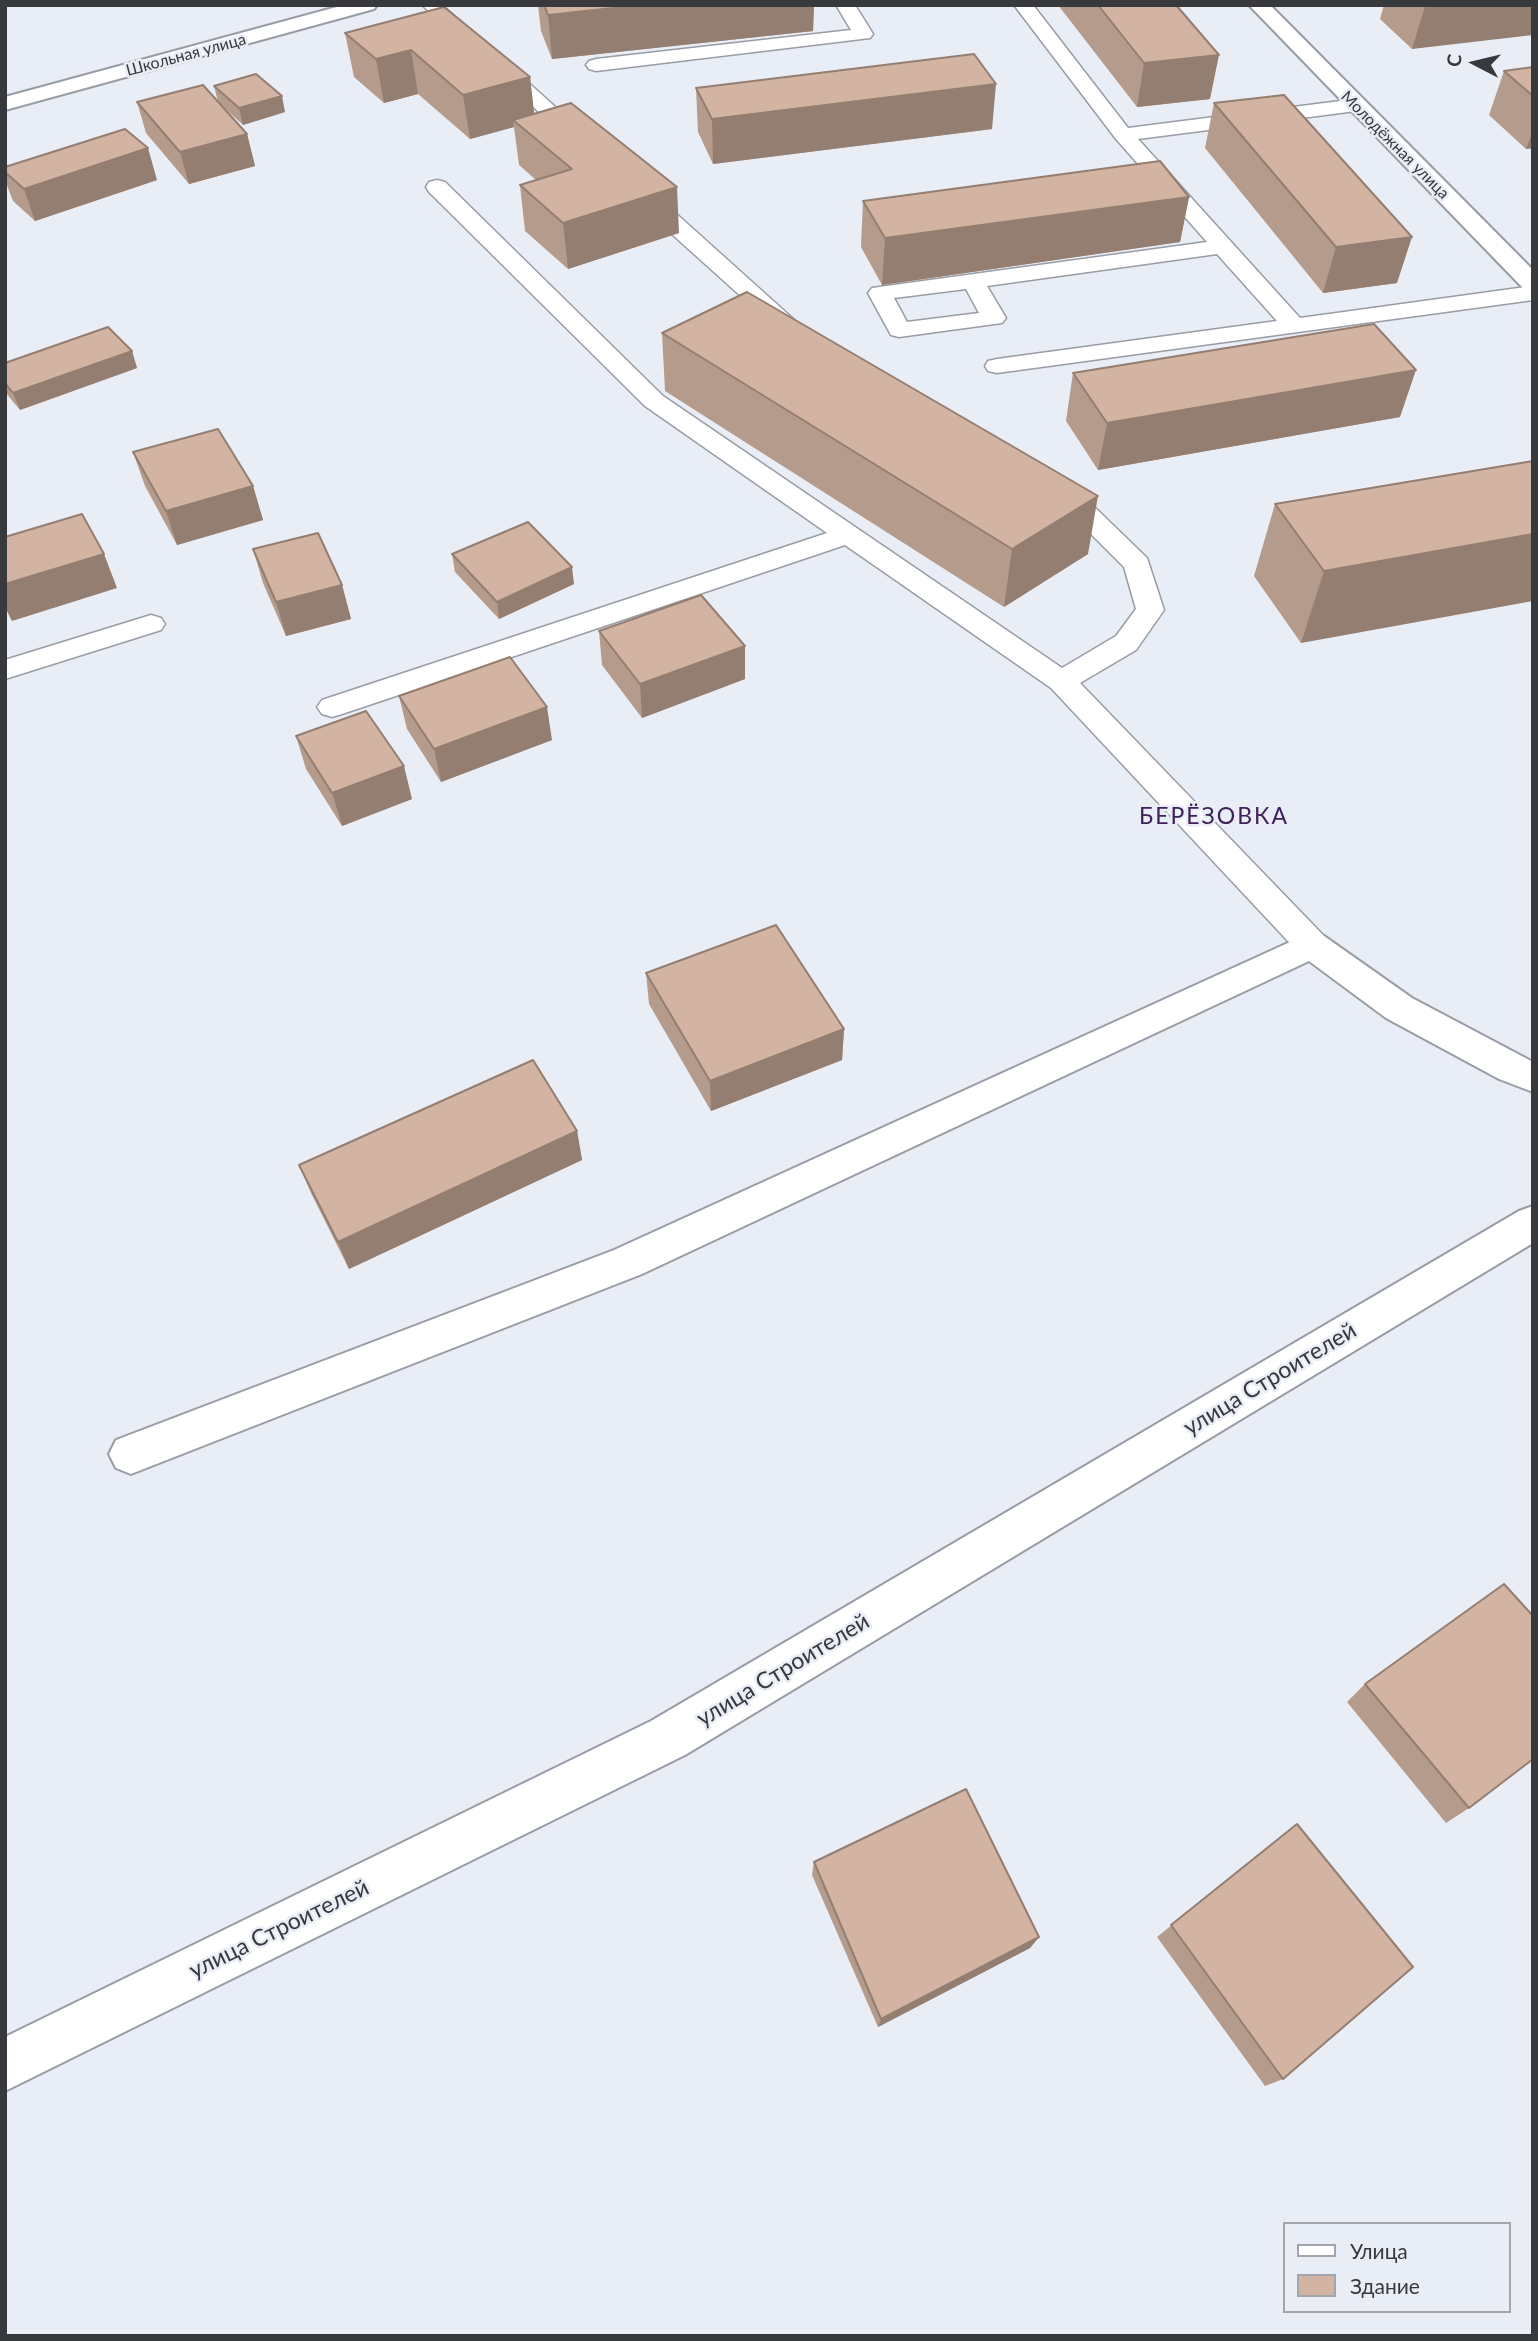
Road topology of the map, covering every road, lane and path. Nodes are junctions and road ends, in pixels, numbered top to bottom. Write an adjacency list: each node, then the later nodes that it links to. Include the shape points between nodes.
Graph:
1 (367, 5): 7 (street, Школьная улица)
2 (432, 5): 10 (lane)
3 (845, 5): 6 (lane, via 863,34)
4 (1023, 5): 9 (lane)
5 (1259, 5): 8 (street, Молодёжная улица)
6 (596, 65)
7 (5, 104)
8 (1356, 105): 9 (lane); 15 (street, Молодёжная улица)
9 (1123, 135): 13 (lane)
10 (600, 157)
11 (631, 185): 18 (lane)
12 (437, 187): 21 (lane, via 654,401)
13 (1224, 246): 14 (lane); 17 (lane)
14 (972, 282)
15 (1533, 284)
16 (1533, 293): 17 (lane)
17 (1294, 325): 19 (lane)
18 (805, 342)
19 (997, 366)
20 (1038, 480): 24 (lane, via 1073,501 1137,564 1150,610 1126,643)
21 (848, 535): 24 (lane); 25 (lane)
22 (151, 624): 23 (lane)
23 (5, 670)
24 (1061, 681): 26 (lane)
25 (332, 707)
26 (1312, 945): 27 (street, via 1399,1008); 29 (street, via 628,1262)
27 (1533, 1077)
28 (1533, 1223): 30 (street, улица Строителей, via 668,1738)
29 (131, 1454)
30 (5, 2065)

